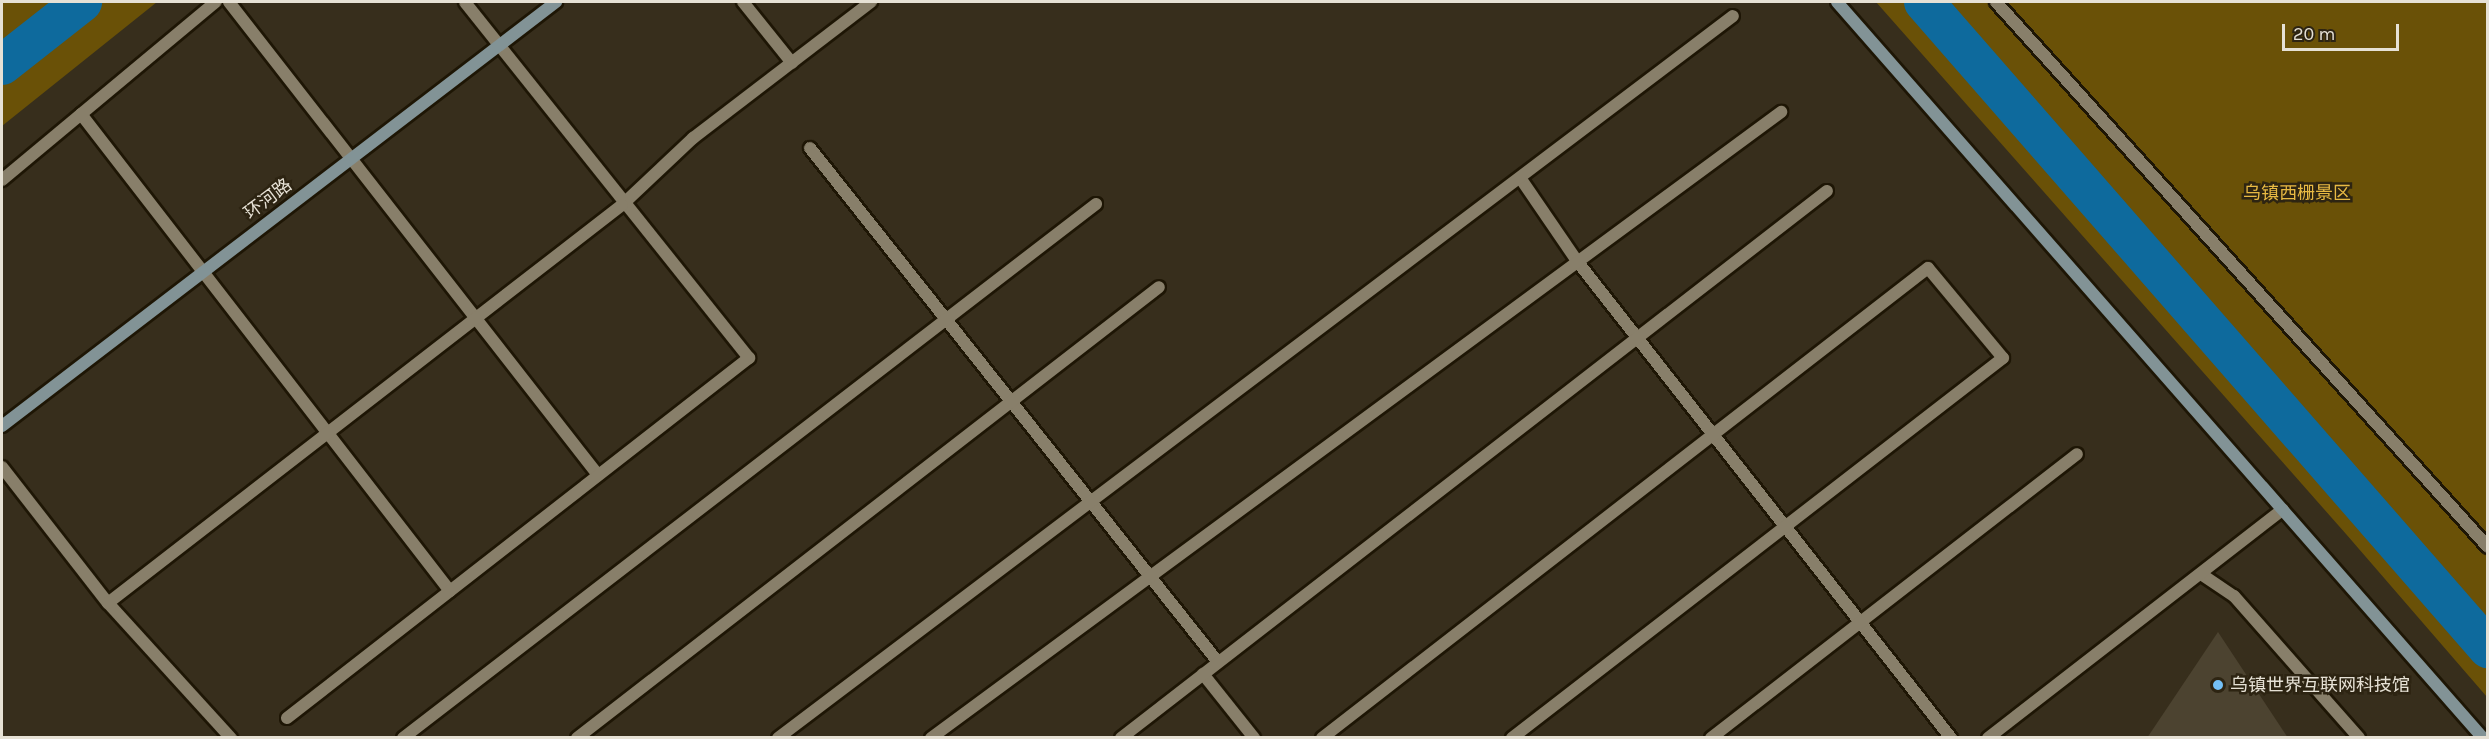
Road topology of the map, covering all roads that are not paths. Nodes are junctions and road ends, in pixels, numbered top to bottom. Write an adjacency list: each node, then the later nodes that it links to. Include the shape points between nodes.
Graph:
1 (216, 2): 13 (street)
2 (230, 2): 15 (street)
3 (465, 2): 10 (street)
4 (556, 2): 10 (street, 环河路)
5 (743, 2): 11 (street)
6 (871, 2): 11 (street)
7 (1837, 2): 35 (street)
8 (1996, 2): 37 (street)
9 (1733, 16): 16 (street)
10 (499, 45): 15 (street, 环河路); 20 (street)
11 (792, 63): 20 (street, via 693,138)
12 (1781, 112): 21 (street)
13 (81, 114): 17 (street); 22 (street)
14 (810, 148): 25 (street)
15 (351, 158): 22 (street, 环河路); 24 (street)
16 (1521, 179): 21 (street); 34 (street)
17 (2, 180)
18 (1827, 191): 26 (street)
19 (1096, 204): 25 (street)
20 (622, 205): 24 (street); 33 (street, via 749,358)
21 (1577, 261): 26 (street); 39 (street)
22 (202, 272): 28 (street, 环河路); 29 (street)
23 (1159, 287): 27 (street)
24 (476, 319): 29 (street); 33 (street)
25 (946, 319): 27 (street); 47 (street)
26 (1637, 338): 30 (street); 43 (street)
27 (1011, 402): 34 (street); 48 (street)
28 (2, 426)
29 (327, 434): 40 (street); 41 (street)
30 (1713, 435): 36 (street); 36 (street, via 1928,268 2003,358); 53 (street)
31 (2077, 454): 42 (street)
32 (2, 467): 41 (street)
33 (598, 475): 40 (street)
34 (1091, 501): 39 (street); 49 (street)
35 (2283, 509): 38 (street); 59 (street)
36 (1785, 526): 42 (street); 54 (street)
37 (2487, 547)
38 (2201, 573): 57 (street); 58 (street, via 2234,596)
39 (1150, 576): 43 (street); 50 (street)
40 (450, 591): 45 (street)
41 (108, 603): 46 (street)
42 (1860, 622): 55 (street); 56 (street)
43 (1218, 662): 44 (street)
44 (1203, 674): 51 (street); 52 (street)
45 (286, 718)
46 (231, 738)
47 (403, 738)
48 (577, 738)
49 (778, 738)
50 (931, 738)
51 (1122, 738)
52 (1254, 738)
53 (1322, 738)
54 (1512, 738)
55 (1710, 738)
56 (1951, 738)
57 (1989, 738)
58 (2359, 738)
59 (2483, 738)

